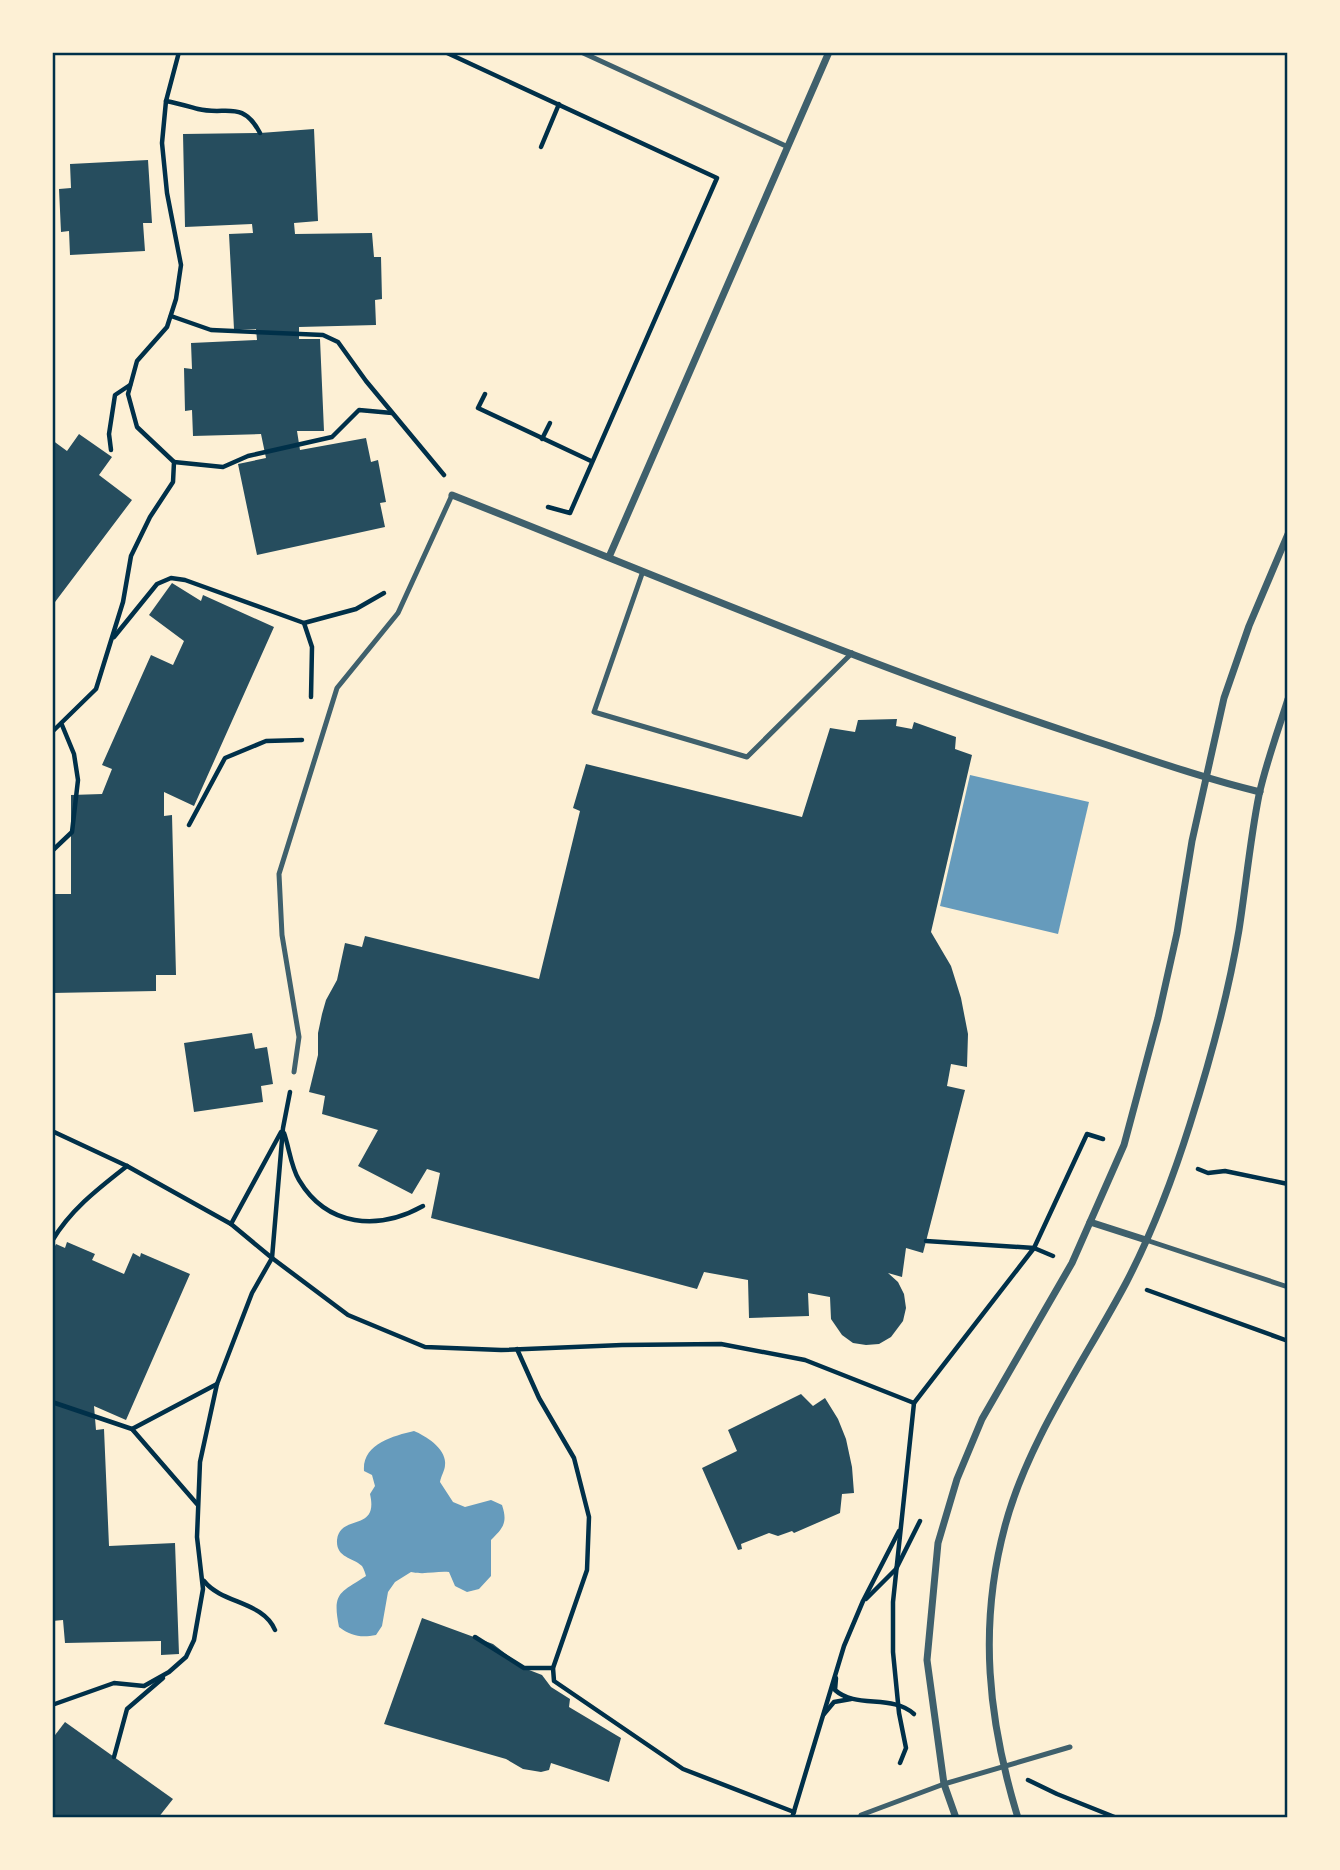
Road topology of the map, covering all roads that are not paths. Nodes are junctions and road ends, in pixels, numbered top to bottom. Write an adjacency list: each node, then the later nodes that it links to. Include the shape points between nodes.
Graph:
1 (581, 52): 3 (lane)
2 (829, 52): 3 (street)
3 (788, 147): 6 (street)
4 (452, 495): 6 (street); 12 (lane, via 398,613 337,688 279,874 282,935 299,1037)
5 (1287, 534): 10 (street, via 1224,698)
6 (609, 557): 7 (street)
7 (643, 571): 8 (street); 8 (lane, via 594,712 747,757)
8 (852, 653): 10 (street, via 995,708)
9 (1287, 699): 11 (street)
10 (1205, 778): 11 (street); 13 (street, via 1158,1018 1124,1145)
11 (1260, 792): 14 (street, via 1221,1019 1178,1161)
12 (294, 1072)
13 (1090, 1222): 14 (street); 18 (street, via 1072,1263 982,1419 938,1543 927,1660)
14 (1146, 1240): 15 (lane); 17 (street, via 1063,1392 1005,1524 993,1580 989,1640)
15 (1287, 1287)
16 (1070, 1747): 17 (lane)
17 (1002, 1767): 18 (lane); 21 (street)
18 (944, 1784): 19 (lane); 20 (street)
19 (860, 1818)
20 (956, 1818)
21 (1018, 1818)

